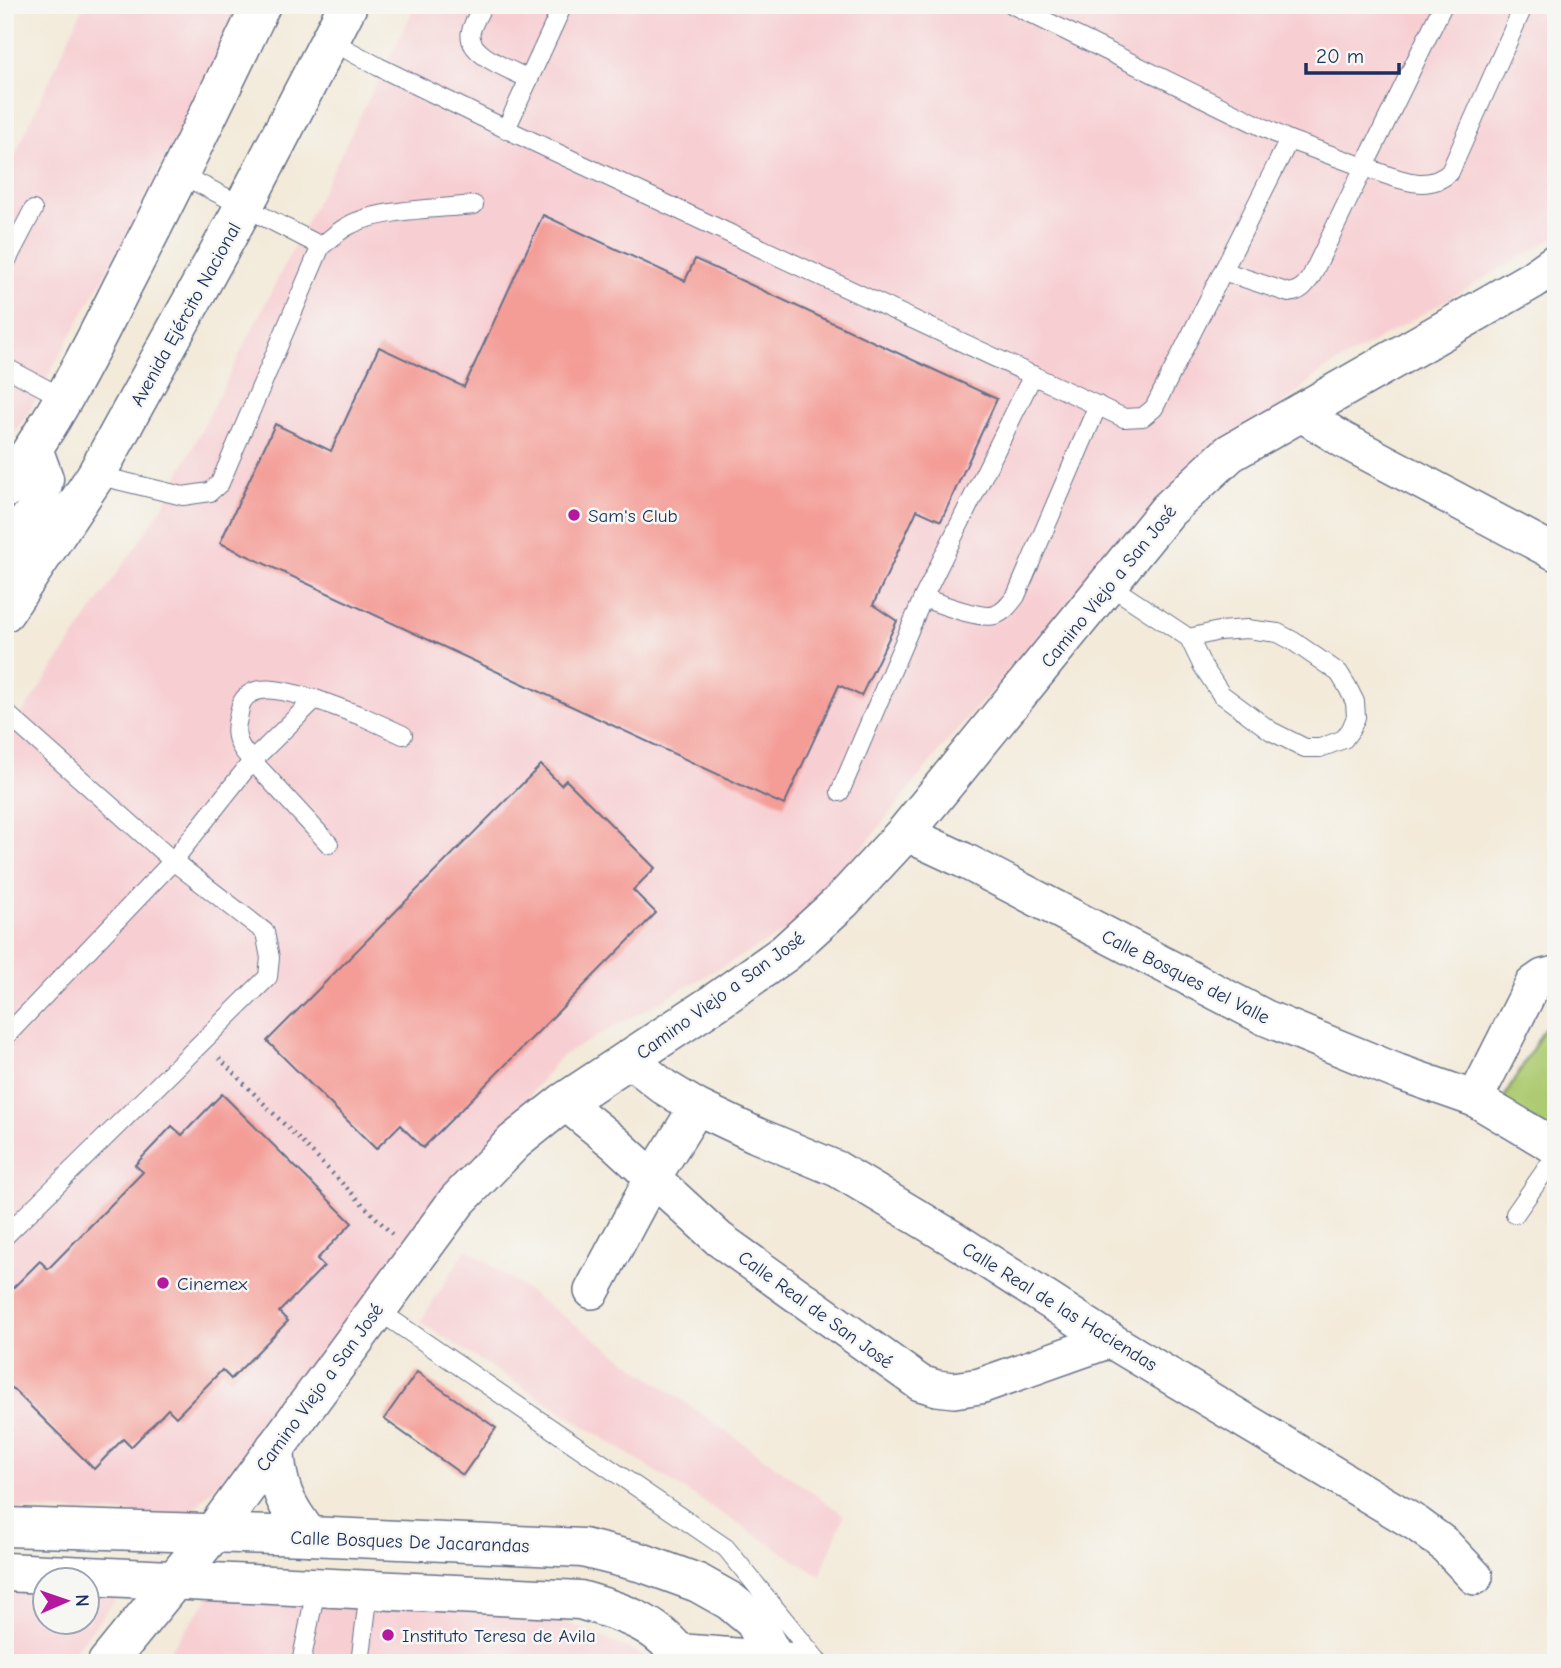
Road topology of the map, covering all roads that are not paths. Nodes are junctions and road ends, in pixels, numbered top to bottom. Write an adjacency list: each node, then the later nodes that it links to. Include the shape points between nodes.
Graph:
1 (261, 5): 13 (street)
2 (348, 5): 8 (street, Avenida Ejército Nacional)
3 (483, 5): 9 (lane, via 471,32 472,47)
4 (563, 5): 9 (lane)
5 (1013, 5): 11 (lane)
6 (1443, 5): 12 (lane)
7 (1524, 5): 12 (lane, via 1450,172 1430,184)
8 (331, 41): 10 (lane); 15 (street, Avenida Ejército Nacional)
9 (529, 79): 10 (lane)
10 (506, 129): 22 (lane)
11 (1290, 140): 12 (lane); 20 (lane)
12 (1364, 167): 20 (lane, via 1304,287 1289,293)
13 (180, 174): 15 (lane); 23 (street)
14 (474, 205): 17 (lane, via 365,219)
15 (243, 208): 17 (lane); 27 (street, Avenida Ejército Nacional)
16 (33, 210): 19 (lane)
17 (321, 246): 27 (lane, via 220,482 210,492 183,496)
18 (1556, 262): 25 (street, Camino Viejo a San José)
19 (5, 264)
20 (1223, 271): 24 (lane, via 1154,408 1143,417 1124,418)
21 (5, 367): 23 (lane)
22 (1033, 375): 24 (lane); 32 (lane)
23 (65, 399): 26 (street)
24 (1098, 405): 32 (lane, via 1007,608 994,616 982,616)
25 (1300, 413): 29 (street); 31 (street, Camino Viejo a San José, via 1230,453 1168,510)
26 (34, 451): 28 (street); 30 (street, via 44,479 38,507)
27 (96, 475): 33 (street, Avenida Ejército Nacional)
28 (5, 489)
29 (1556, 553)
30 (5, 554)
31 (1109, 584): 34 (lane); 40 (street, Camino Viejo a San José)
32 (923, 598): 39 (lane)
33 (5, 612)
34 (1189, 638): 34 (lane, via 1221,694 1271,731 1305,748 1320,748 1343,739 1352,729 1355,702 1339,673 1293,641 1256,629)
35 (315, 699): 37 (lane); 38 (lane); 38 (lane, via 257,690 242,702 235,728 238,744)
36 (5, 712): 42 (lane)
37 (403, 735)
38 (253, 760): 41 (lane); 42 (lane)
39 (840, 792)
40 (905, 833): 45 (street, Camino Viejo a San José, via 842,901 785,953); 46 (street, Calle Bosques del Valle, via 1266,1018)
41 (329, 844)
42 (173, 861): 44 (lane); 53 (lane, via 265,932 268,976)
43 (1556, 974): 46 (street, via 1533,984)
44 (5, 1037)
45 (629, 1059): 47 (street, Camino Viejo a San José); 48 (street, Calle Real de las Haciendas)
46 (1475, 1099): 49 (street, Calle Bosques del Valle)
47 (564, 1102): 51 (street, Calle Real de San José); 55 (street, Camino Viejo a San José, via 514,1142 457,1201)
48 (697, 1107): 51 (street); 56 (street, Calle Real de las Haciendas, via 837,1169)
49 (1556, 1147)
50 (1556, 1155): 52 (lane)
51 (652, 1179): 54 (street); 56 (street, Calle Real de San José, via 719,1239 920,1383 954,1390 980,1386)
52 (1515, 1214)
53 (5, 1236)
54 (592, 1291)
55 (376, 1309): 57 (street, Camino Viejo a San José); 71 (lane, via 726,1548)
56 (1110, 1340): 62 (street, Calle Real de las Haciendas, via 1418,1524)
57 (275, 1448): 59 (street, Camino Viejo a San José); 60 (street, via 284,1500)
58 (5, 1527): 59 (street, Calle Bosques De Jacarandas)
59 (213, 1534): 60 (street, Calle Bosques De Jacarandas); 63 (street, Camino Viejo a San José)
60 (309, 1536): 67 (street, Calle Bosques De Jacarandas, via 583,1548 643,1563 698,1583 730,1601 754,1621)
61 (5, 1572): 63 (street)
62 (1475, 1577)
63 (176, 1579): 64 (street); 68 (street, Camino Viejo a San José)
64 (316, 1589): 65 (street); 69 (lane)
65 (369, 1591): 66 (street, via 580,1600 642,1622 662,1634); 70 (lane)
66 (681, 1658): 67 (street)
67 (786, 1661)
68 (107, 1663)
69 (301, 1663)
70 (360, 1663)
71 (819, 1663)

